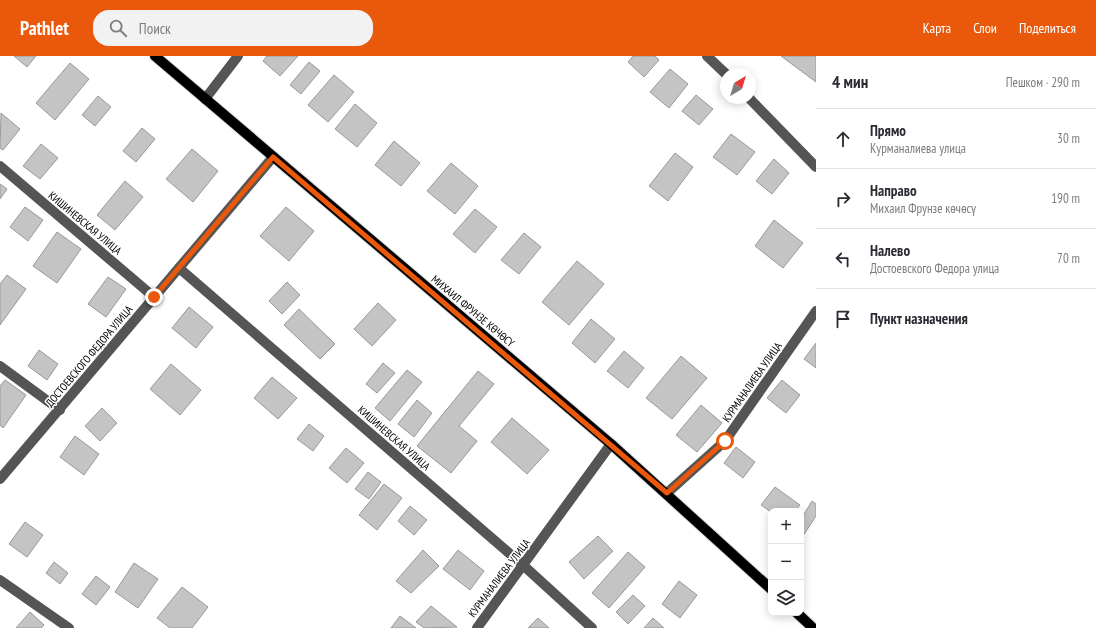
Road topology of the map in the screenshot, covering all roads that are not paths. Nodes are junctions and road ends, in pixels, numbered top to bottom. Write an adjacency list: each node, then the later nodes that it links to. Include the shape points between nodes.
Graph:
1 (155, 56): 5 (main road, МИХАИЛ ФРУНЗЕ КӨЧӨСҮ)
2 (238, 56): 5 (street)
3 (707, 56): 4 (street)
4 (720, 68)
5 (205, 99): 7 (main road, МИХАИЛ ФРУНЗЕ КӨЧӨСҮ)
6 (756, 104): 9 (street)
7 (273, 157): 10 (street, ДОСТОЕВСКОГО ФЕДОРА УЛИЦА); 15 (main road, МИХАИЛ ФРУНЗЕ КӨЧӨСҮ)
8 (0, 166): 11 (street, КИШИНЕВСКАЯ УЛИЦА)
9 (816, 167)
10 (179, 268): 11 (street, ДОСТОЕВСКОГО ФЕДОРА УЛИЦА); 18 (street, КИШИНЕВСКАЯ УЛИЦА)
11 (154, 297): 14 (street, ДОСТОЕВСКОГО ФЕДОРА УЛИЦА)
12 (816, 311): 17 (street, КУРМАНАЛИЕВА УЛИЦА, via 725,441)
13 (0, 366): 14 (street)
14 (60, 410): 16 (street, ДОСТОЕВСКОГО ФЕДОРА УЛИЦА)
15 (611, 444): 17 (main road, МИХАИЛ ФРУНЗЕ КӨЧӨСҮ); 18 (street, КУРМАНАЛИЕВА УЛИЦА)
16 (0, 479)
17 (667, 493): 20 (main road, МИХАИЛ ФРУНЗЕ КӨЧӨСҮ)
18 (524, 566): 23 (street, КУРМАНАЛИЕВА УЛИЦА); 24 (street, КИШИНЕВСКАЯ УЛИЦА)
19 (0, 580): 22 (street)
20 (768, 586)
21 (800, 616): 25 (main road)
22 (69, 628)
23 (477, 628)
24 (592, 628)
25 (813, 628)

